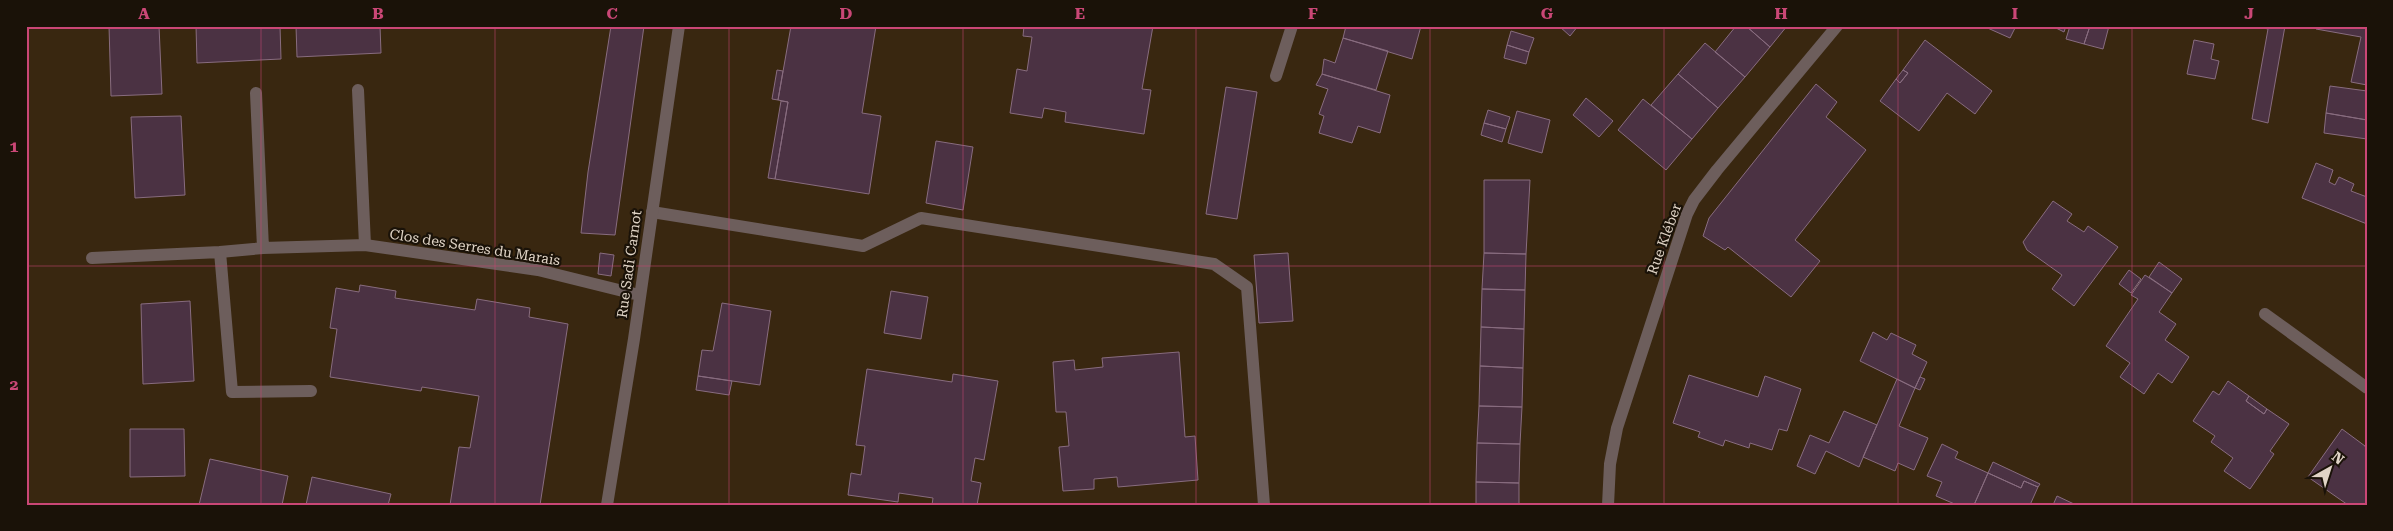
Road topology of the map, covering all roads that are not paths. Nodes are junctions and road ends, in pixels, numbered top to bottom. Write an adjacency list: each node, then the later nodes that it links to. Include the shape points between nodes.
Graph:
1 (679, 26): 7 (street, Rue Sadi Carnot)
2 (1292, 26): 4 (street)
3 (1837, 26): 18 (street, Rue Kléber, via 1717,170 1687,214 1617,428 1610,464)
4 (1276, 76)
5 (358, 90): 8 (street)
6 (256, 93): 9 (street)
7 (652, 212): 12 (street, Rue Sadi Carnot); 17 (street, via 863,246 921,218 1214,264 1248,288)
8 (365, 245): 9 (street, Clos des Serres du Marais); 12 (street, Clos des Serres du Marais, via 538,270)
9 (263, 248): 10 (street, Clos des Serres du Marais)
10 (220, 252): 11 (street, Clos des Serres du Marais); 15 (street, via 232,392)
11 (92, 258)
12 (640, 295): 16 (street, Rue Sadi Carnot)
13 (2266, 314): 14 (street)
14 (2367, 388)
15 (311, 391)
16 (606, 505)
17 (1264, 505)
18 (1608, 505)

